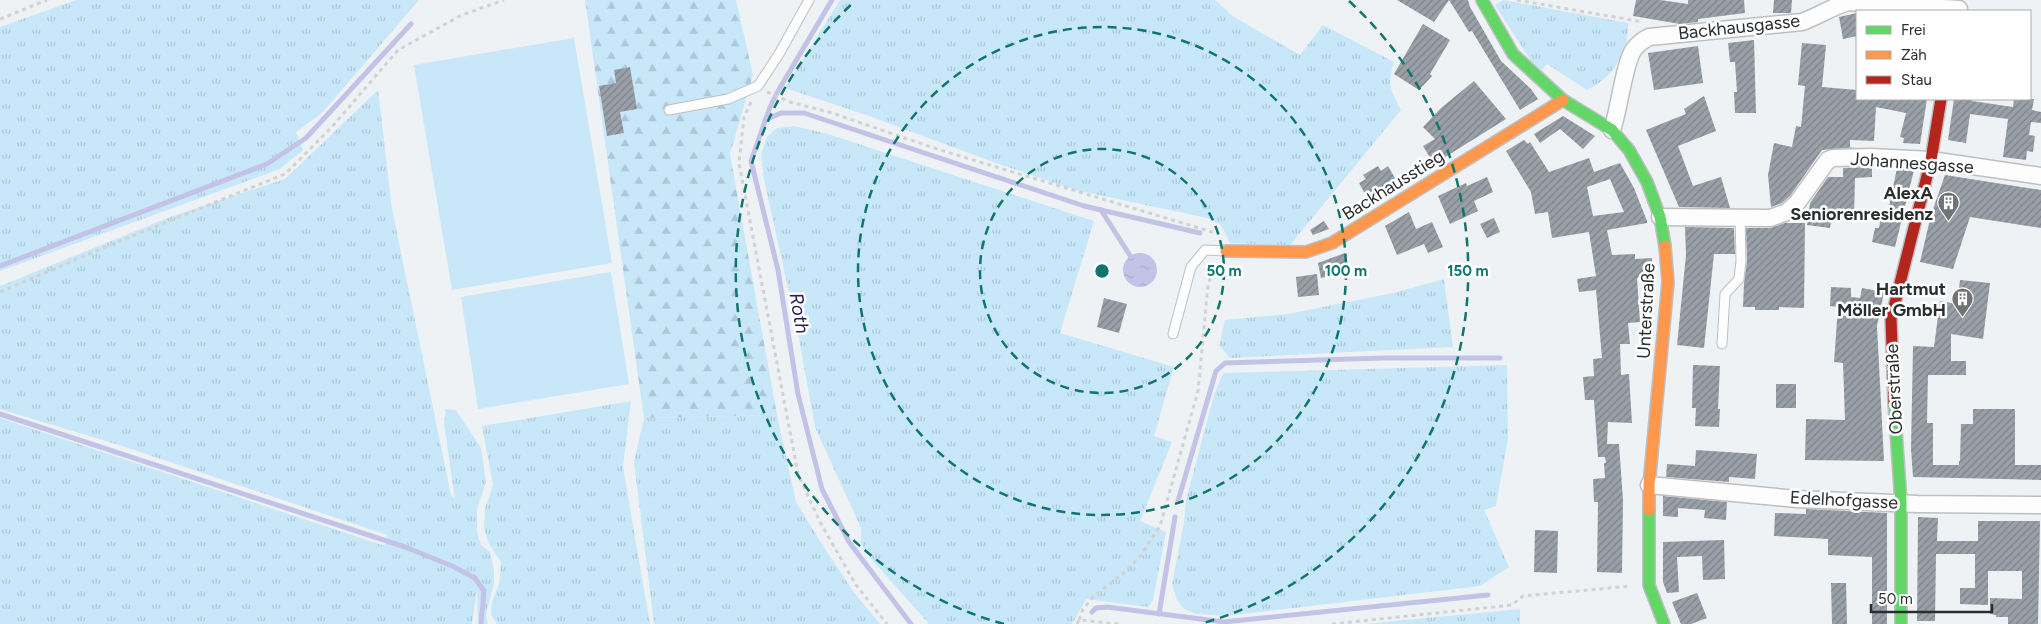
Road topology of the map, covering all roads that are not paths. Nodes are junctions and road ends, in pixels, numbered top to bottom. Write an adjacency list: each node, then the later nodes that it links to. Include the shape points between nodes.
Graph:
1 (809, 0): 6 (lane, via 758,86 728,99)
2 (1482, 0): 4 (street, Unterstraße, via 1513,54)
3 (1959, 7): 7 (street, Backhausgasse, via 1848,2 1802,22 1649,36 1633,50 1628,60)
4 (1563, 100): 7 (street, Unterstraße); 12 (street, Backhausstieg, via 1332,244 1306,252)
5 (1941, 100): 8 (street, Oberstraße)
6 (669, 110)
7 (1612, 130): 10 (street, Unterstraße, via 1629,150 1647,182)
8 (1931, 160): 9 (street, Johannesgasse); 11 (street, Johannesgasse, via 1833,158 1828,160 1787,212 1770,218); 16 (street, Oberstraße, via 1891,319)
9 (2041, 176)
10 (1660, 217): 11 (street, Johannesgasse); 15 (street, Unterstraße, via 1668,282)
11 (1740, 218): 14 (lane, via 1740,272 1737,283 1724,298)
12 (1226, 251): 13 (lane, via 1205,250 1191,267)
13 (1174, 334)
14 (1722, 344)
15 (1648, 485): 16 (street, Edelhofgasse, via 1797,499); 18 (street, Unterstraße, via 1649,585)
16 (1901, 503): 17 (street, Edelhofgasse); 19 (street, Oberstraße)
17 (2041, 505)
18 (1664, 624)
19 (1901, 624)

